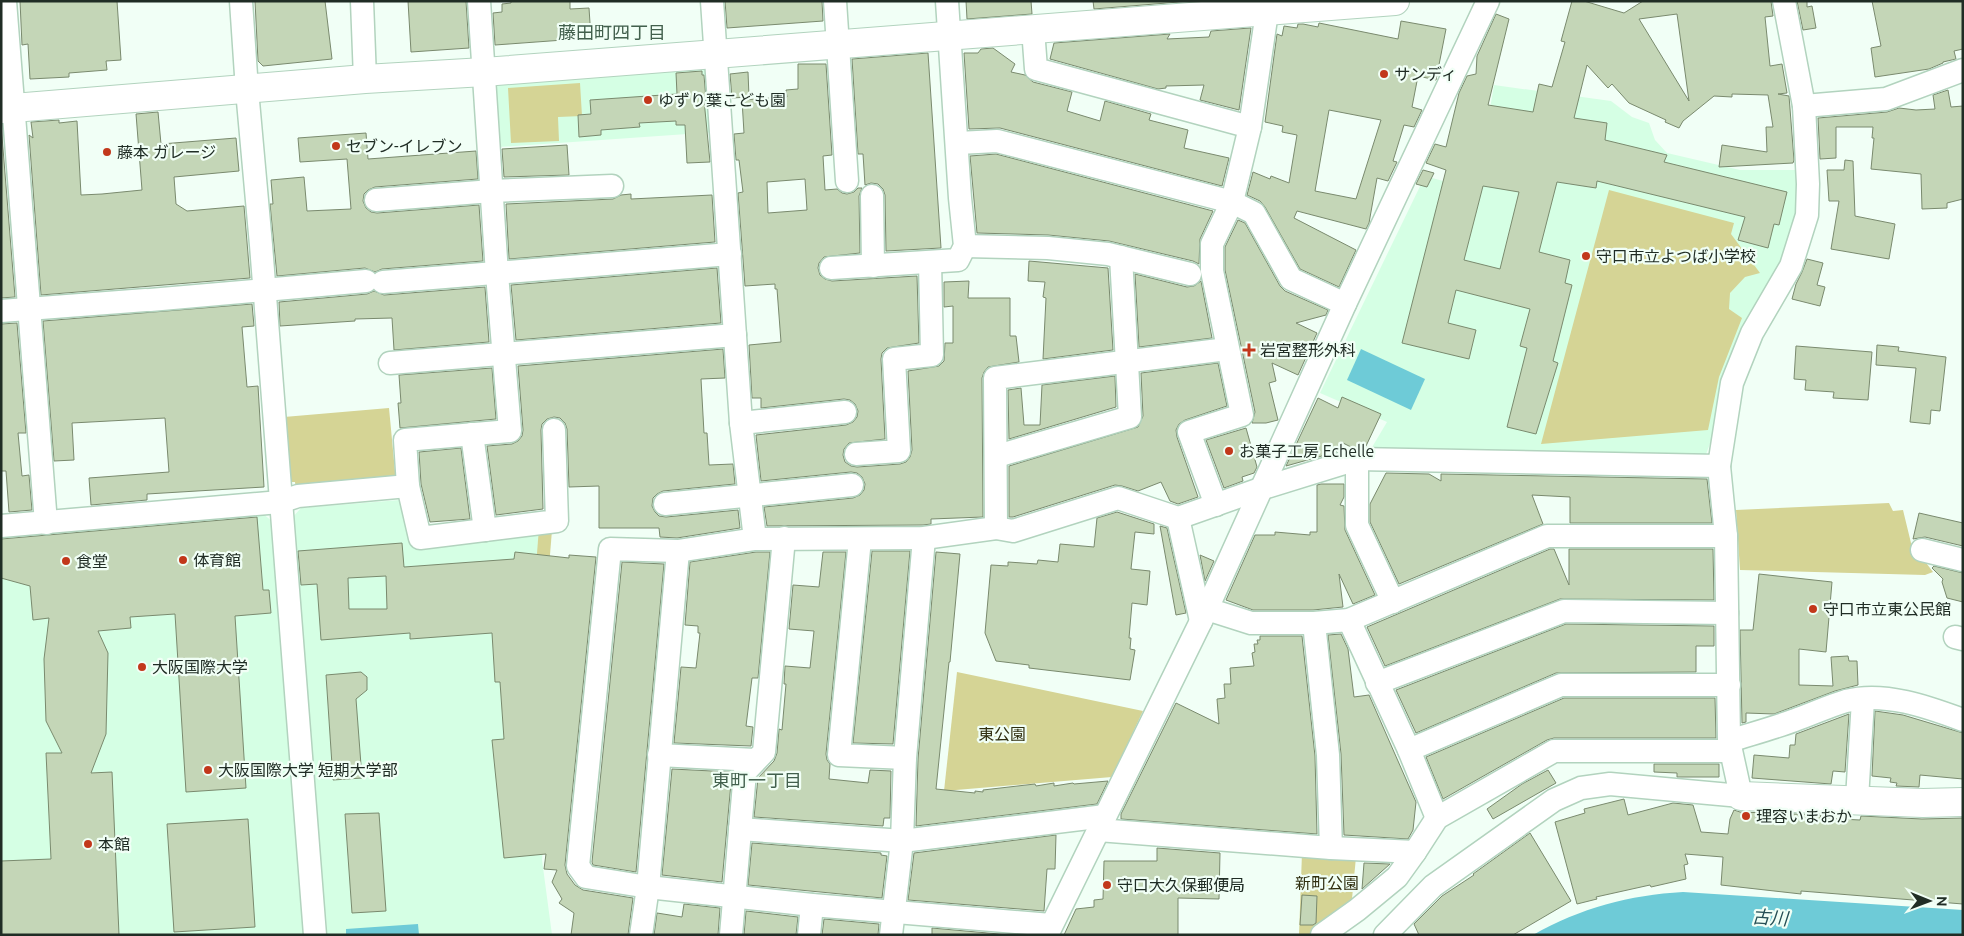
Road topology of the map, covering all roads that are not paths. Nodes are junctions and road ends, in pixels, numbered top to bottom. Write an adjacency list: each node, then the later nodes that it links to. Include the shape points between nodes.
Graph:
1 (5, 1): 21 (street)
2 (241, 1): 19 (street)
3 (362, 1): 18 (street)
4 (479, 1): 17 (street)
5 (712, 1): 15 (street)
6 (835, 1): 14 (street)
7 (947, 1): 13 (street)
8 (1394, 1): 11 (street)
9 (1488, 1): 39 (street)
10 (1784, 1): 20 (street)
11 (1267, 12): 12 (street); 22 (street)
12 (1033, 28): 13 (street); 22 (street, via 1036,69)
13 (949, 35): 14 (street); 23 (street)
14 (838, 44): 15 (street); 24 (street)
15 (716, 53): 17 (street); 31 (street)
16 (1963, 70): 20 (street, via 1886,100)
17 (484, 72): 18 (street); 26 (street)
18 (365, 79): 19 (street)
19 (247, 90): 21 (street); 38 (street)
20 (1804, 106): 54 (street, via 1808,215 1791,266 1752,333 1732,383)
21 (8, 109): 40 (street)
22 (1250, 127): 29 (street)
23 (958, 143): 29 (street, via 997,141); 30 (street)
24 (847, 181)
25 (612, 186): 26 (street)
26 (492, 191): 28 (street); 36 (street)
27 (872, 196): 34 (street)
28 (376, 200)
29 (1232, 202): 39 (street, via 1254,213 1291,279); 43 (street, via 1212,244 1212,272)
30 (965, 246): 32 (street, via 1048,248); 33 (street, via 958,260)
31 (730, 254): 36 (street); 42 (street)
32 (1121, 257): 37 (street); 45 (street)
33 (930, 262): 34 (street); 51 (street, via 932,355 894,359 899,451)
34 (874, 266): 35 (street)
35 (831, 268)
36 (497, 274): 38 (street); 44 (street)
37 (1190, 274)
38 (264, 289): 40 (street); 59 (street)
39 (1345, 304): 57 (street)
40 (30, 308): 41 (street); 63 (street)
41 (1, 311)
42 (735, 336): 44 (street); 48 (street)
43 (1227, 349): 45 (street); 61 (street, via 1242,415 1189,432)
44 (504, 355): 46 (street); 50 (street, via 510,431)
45 (1126, 362): 52 (street, via 1130,417); 52 (street, via 995,378)
46 (390, 363)
47 (844, 412): 48 (street)
48 (741, 423): 58 (street)
49 (554, 430): 66 (street, via 557,521)
50 (472, 434): 56 (street, via 405,440); 66 (street)
51 (856, 454)
52 (996, 456): 65 (street)
53 (1357, 459): 54 (street); 57 (street); 75 (street, via 1357,525)
54 (1719, 466): 67 (street)
55 (852, 485): 58 (street)
56 (408, 486): 59 (street, via 298,496); 66 (street, via 420,538)
57 (1260, 489): 61 (street); 77 (street)
58 (750, 494): 60 (street); 71 (street)
59 (280, 502): 63 (street); 103 (street)
60 (665, 504)
61 (1216, 505): 62 (street)
62 (1178, 518): 65 (street, via 1118,498 1013,531); 77 (street)
63 (46, 523): 64 (street)
64 (1, 526)
65 (996, 528): 70 (street)
66 (485, 530)
67 (1726, 536): 75 (street, via 1547,536); 76 (street)
68 (784, 538): 69 (street); 71 (street); 88 (street, via 764,752)
69 (860, 538): 70 (street); 87 (street, via 838,755)
70 (924, 538): 87 (street)
71 (755, 539): 73 (street)
72 (1922, 550): 74 (street)
73 (678, 551): 86 (street); 98 (street, via 610,549 578,866 586,877)
74 (1963, 560)
75 (1393, 602): 78 (street)
76 (1727, 613): 80 (street, via 1564,611); 81 (street)
77 (1204, 615): 79 (street, via 1251,623); 93 (street)
78 (1349, 620): 79 (street); 80 (street)
79 (1314, 623): 96 (street, via 1328,755)
80 (1377, 683): 85 (street)
81 (1729, 685): 84 (street); 85 (street, via 1561,685)
82 (1863, 700): 83 (street, via 1894,700); 84 (street, via 1847,701); 90 (street)
83 (1963, 720)
84 (1730, 746): 89 (street); 92 (street, via 1554,751)
85 (1409, 750): 92 (street)
86 (659, 755): 88 (street); 98 (street)
87 (905, 758): 95 (street)
88 (754, 760): 94 (street, via 745,772)
89 (1740, 796): 90 (street); 109 (street, via 1610,784 1581,788 1554,800 1433,886)
90 (1857, 799): 91 (street)
91 (1963, 802)
92 (1436, 818): 97 (street)
93 (1102, 823): 95 (street); 96 (street); 102 (street)
94 (740, 829): 95 (street); 99 (street)
95 (902, 841): 101 (street)
96 (1331, 848): 97 (street)
97 (1415, 852): 108 (street, via 1397,876)
98 (648, 888): 99 (street); 104 (street)
99 (734, 896): 100 (street); 105 (street)
100 (812, 905): 101 (street); 106 (street)
101 (893, 912): 102 (street); 107 (street)
102 (1049, 930)
103 (315, 935)
104 (641, 935)
105 (731, 935)
106 (810, 935)
107 (891, 935)
108 (1322, 935)
109 (1385, 935)

